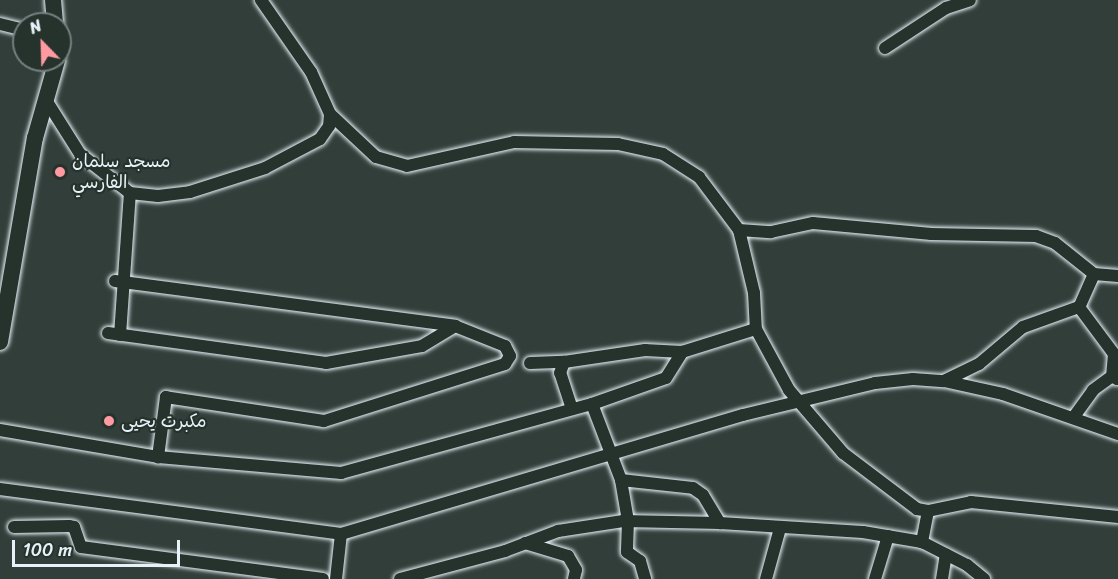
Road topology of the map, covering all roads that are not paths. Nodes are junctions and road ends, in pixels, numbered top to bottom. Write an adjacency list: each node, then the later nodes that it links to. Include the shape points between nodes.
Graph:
1 (261, 0): 6 (street, via 310,72)
2 (970, 0): 3 (street, via 946,8)
3 (885, 48)
4 (54, 72): 5 (street)
5 (46, 100): 7 (street, via 80,154); 9 (street)
6 (330, 114): 7 (street, via 320,139 227,183 158,196); 8 (street, via 376,158 407,166 514,142 618,144 663,154 699,177)
7 (130, 193): 12 (street)
8 (739, 230): 10 (street, via 771,232 813,223 931,234 1035,236 1055,243); 15 (street, via 754,293)
9 (6, 261): 16 (street)
10 (1094, 274): 11 (street); 13 (street)
11 (1118, 276)
12 (120, 281): 14 (street); 14 (street, via 114,334 326,363 422,346)
13 (1079, 308): 20 (street, via 1114,354); 21 (street, via 1023,327 979,364)
14 (455, 326): 28 (street, via 506,346 509,360 324,421 166,397)
15 (756, 329): 17 (street); 22 (street, via 778,373)
16 (0, 342)
17 (682, 351): 18 (street, via 645,350); 23 (street, via 666,378)
18 (564, 362): 19 (street); 24 (street, via 560,373)
19 (530, 363)
20 (1115, 378): 25 (street, via 1082,401)
21 (944, 381): 22 (street, via 875,383); 25 (street, via 1004,394)
22 (801, 403): 29 (street, via 742,414); 32 (street, via 843,453 908,504)
23 (592, 404): 24 (street); 29 (street)
24 (572, 409): 28 (street, via 341,474)
25 (1073, 418): 27 (street)
26 (0, 430): 28 (street)
27 (1118, 434)
28 (158, 457)
29 (610, 457): 30 (street); 38 (street)
30 (621, 480): 34 (street); 35 (street, via 693,489 703,495)
31 (0, 489): 38 (street)
32 (928, 511): 33 (street, via 971,502); 40 (street)
33 (1118, 517)
34 (628, 521): 35 (street); 41 (street, via 558,531); 48 (street, via 627,552 640,561)
35 (720, 523): 37 (street)
36 (14, 527): 43 (street, via 69,526 74,527 81,547)
37 (780, 528): 39 (street); 49 (street)
38 (341, 534): 45 (street)
39 (888, 536): 40 (street); 50 (street)
40 (922, 542): 42 (street)
41 (525, 543): 46 (street); 47 (street, via 568,556 576,570)
42 (946, 554): 51 (street); 52 (street)
43 (258, 575): 44 (street)
44 (323, 579)
45 (336, 579)
46 (400, 579)
47 (574, 579)
48 (645, 579)
49 (766, 579)
50 (875, 579)
51 (942, 579)
52 (984, 579)

